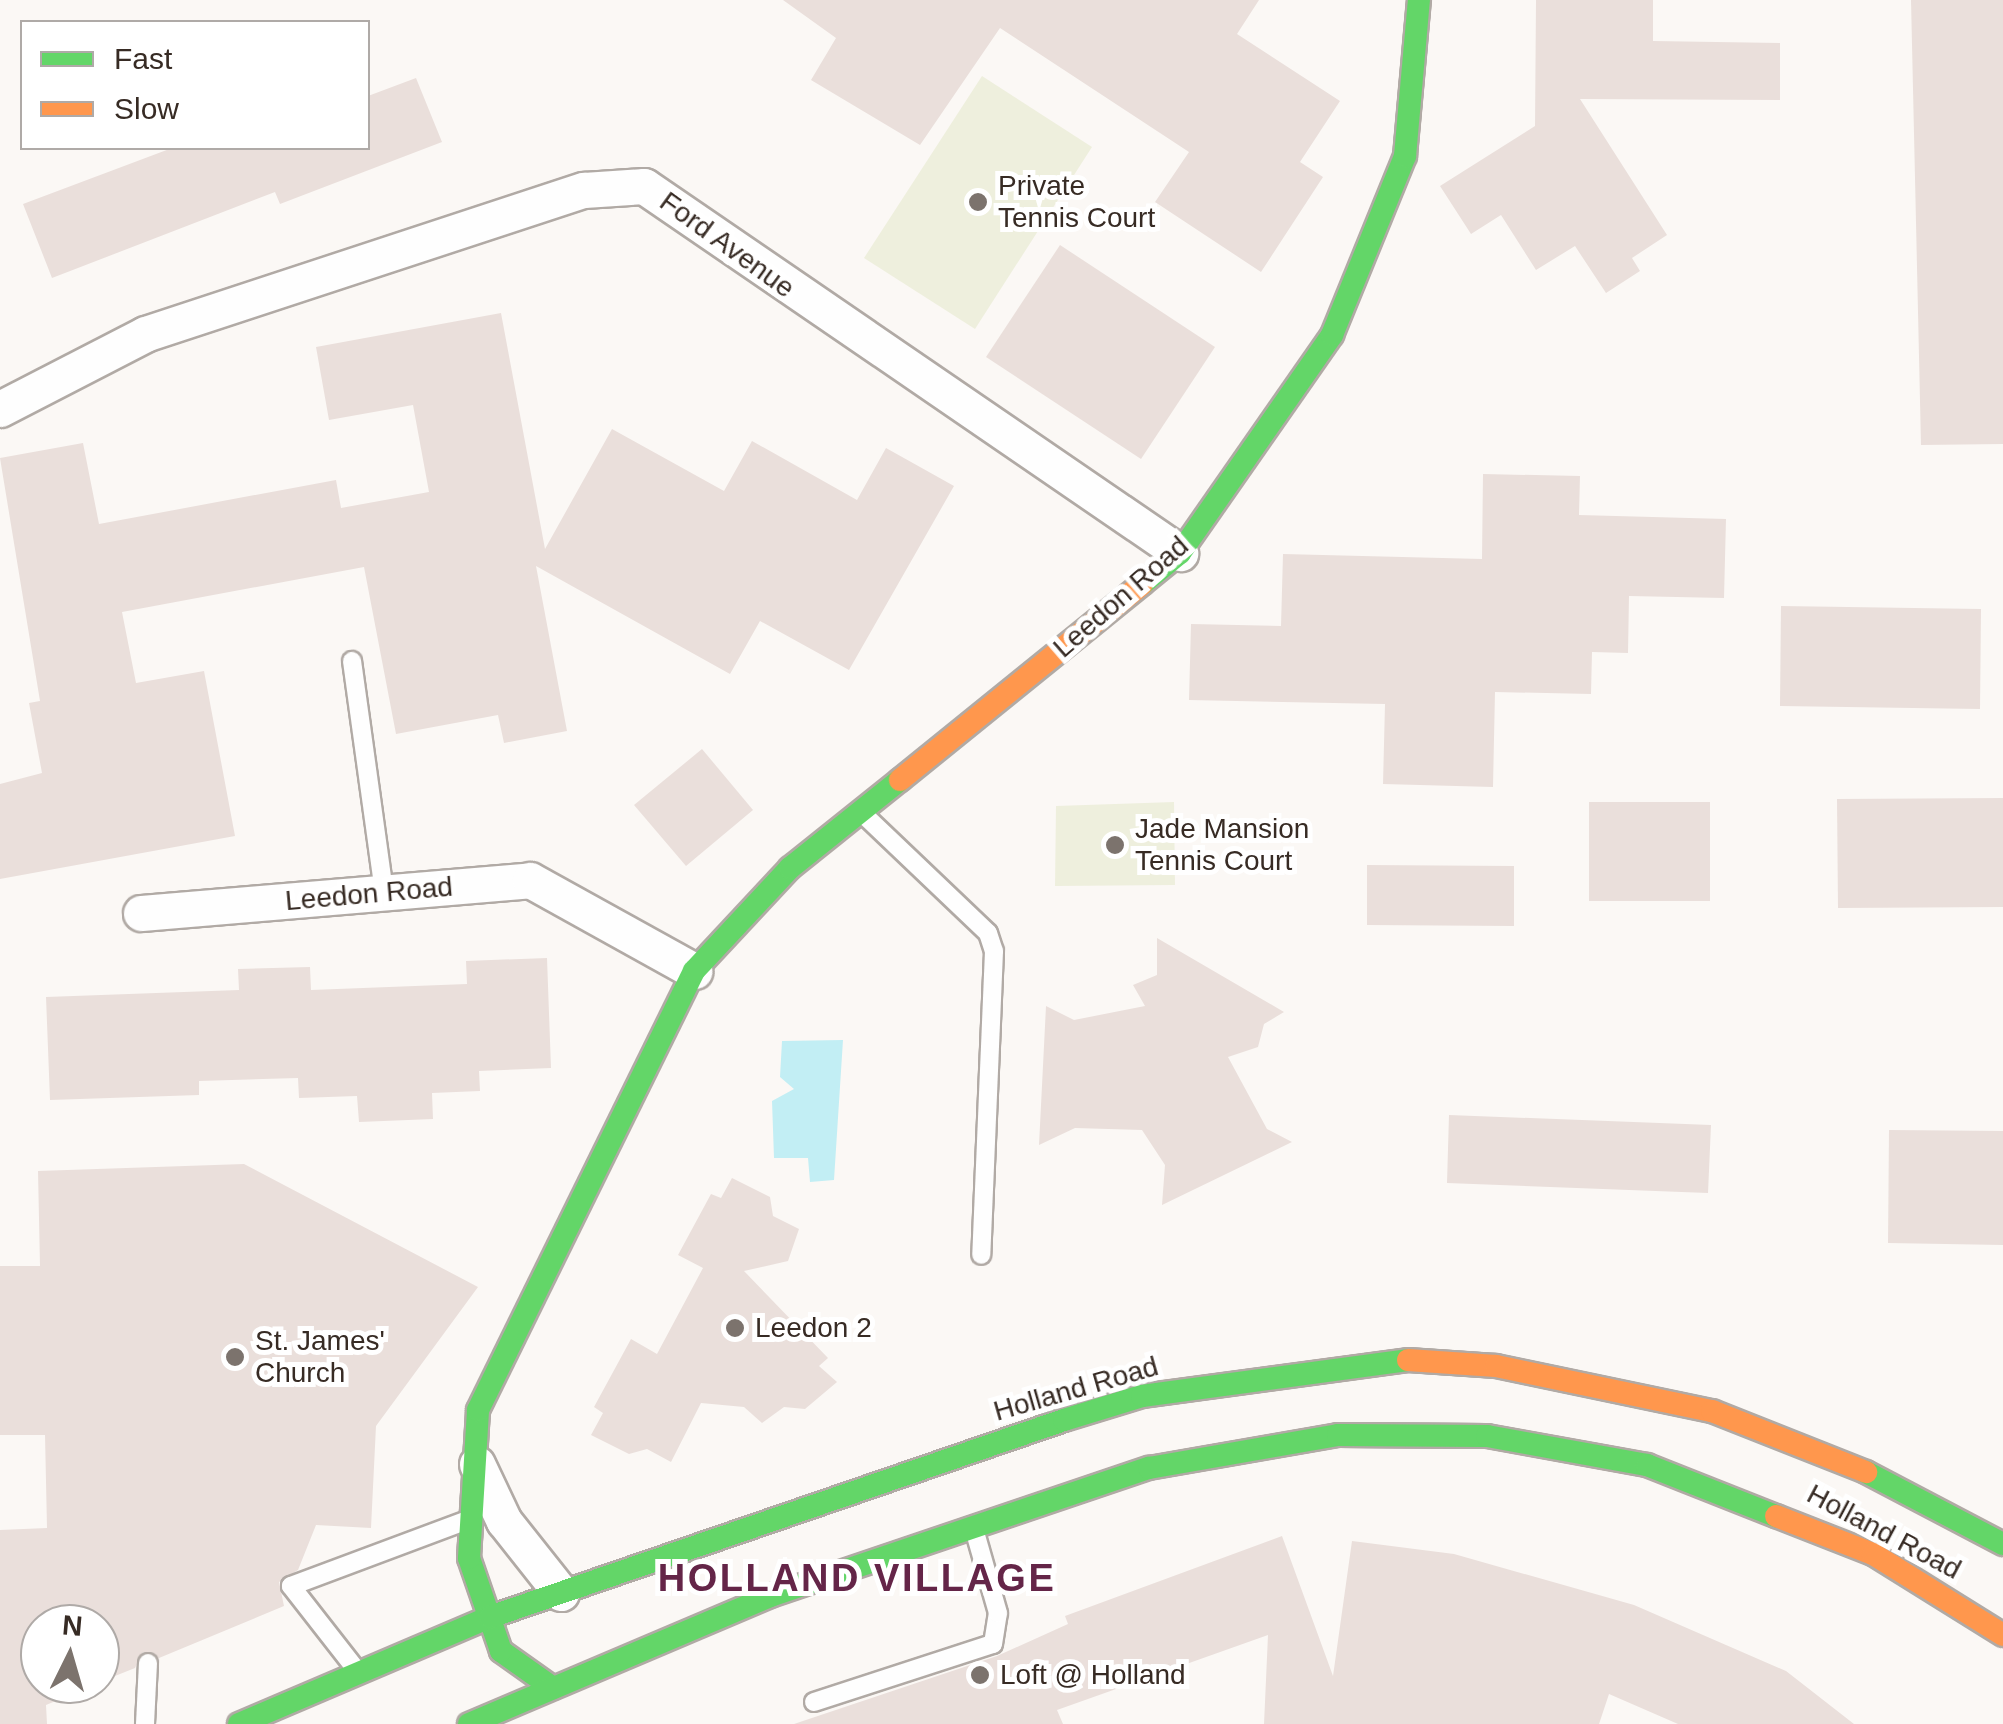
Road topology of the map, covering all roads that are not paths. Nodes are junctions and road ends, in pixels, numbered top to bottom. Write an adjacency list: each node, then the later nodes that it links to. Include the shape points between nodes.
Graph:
1 (1419, 0): 3 (main road, Leedon Road, via 1404,156 1332,335)
2 (0, 409): 3 (street, Ford Avenue, via 145,334 584,190 644,186)
3 (1180, 553): 5 (main road, Leedon Road)
4 (352, 661): 6 (lane)
5 (860, 811): 8 (main road, Leedon Road, via 790,868); 9 (lane, via 988,933 994,951)
6 (384, 893): 7 (street, Leedon Road); 8 (street, Leedon Road, via 530,880)
7 (141, 913)
8 (694, 970): 10 (main road, Leedon Road, via 478,1410)
9 (982, 1256)
10 (475, 1459): 11 (main road, Leedon Road); 14 (street, Leedon Road, via 504,1520)
11 (466, 1520): 15 (main road, Leedon Road); 18 (lane, via 292,1586)
12 (974, 1527): 16 (main road, Holland Road, via 1238,1447 1487,1436 1724,1488 1874,1554); 19 (main road, Holland Road, via 770,1596); 20 (lane, via 998,1612 993,1644)
13 (2003, 1544): 14 (main road, Holland Road, via 1809,1442 1712,1411 1496,1366 1384,1360 1142,1396)
14 (561, 1593): 15 (main road, Holland Road)
15 (490, 1618): 18 (main road, Holland Road); 19 (main road, Leedon Road, via 518,1670)
16 (2003, 1635)
17 (148, 1662): 21 (lane)
18 (359, 1672): 22 (main road, Holland Road)
19 (553, 1688): 23 (main road, Holland Road)
20 (814, 1702)
21 (145, 1724)
22 (239, 1724)
23 (469, 1724)

